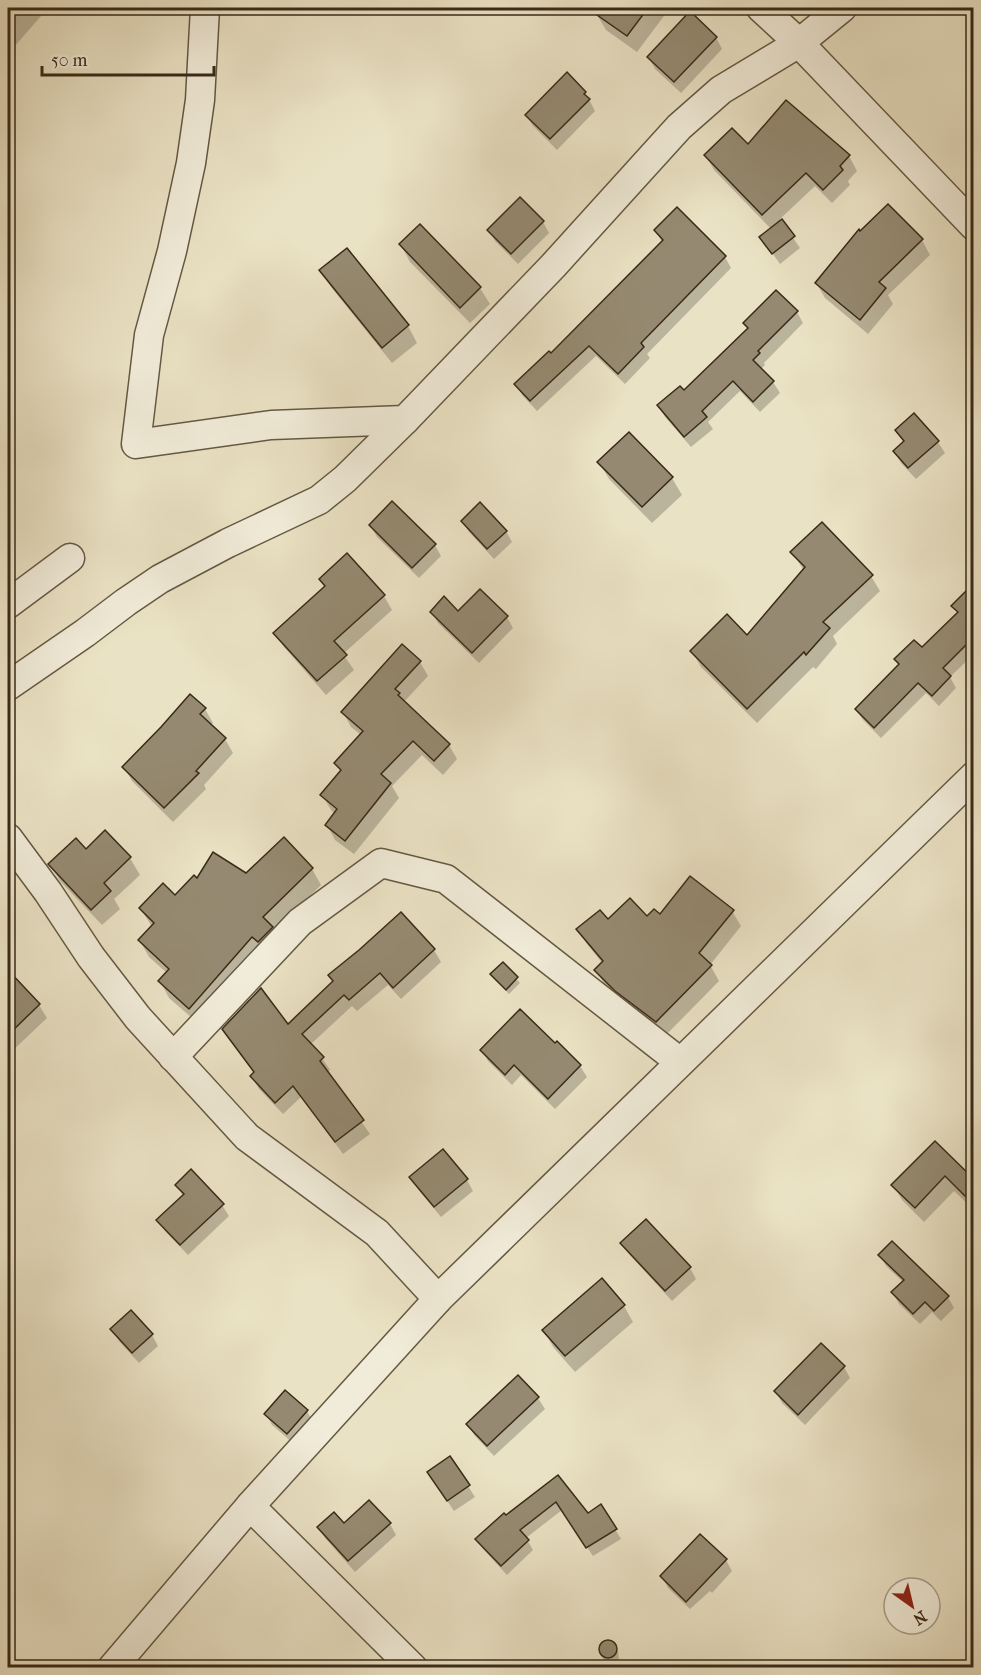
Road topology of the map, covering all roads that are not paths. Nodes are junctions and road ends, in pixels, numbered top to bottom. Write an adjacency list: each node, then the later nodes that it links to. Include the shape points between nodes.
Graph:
1 (205, 8): 6 (street, via 200,100 191,163 149,335 136,444 271,425)
2 (761, 8): 4 (street)
3 (842, 8): 4 (street)
4 (799, 43): 5 (street); 6 (street, via 722,90 679,127)
5 (974, 226)
6 (405, 420): 9 (street, via 319,500 160,579)
7 (70, 558): 8 (street)
8 (8, 603)
9 (8, 686)
10 (974, 776): 13 (street)
11 (8, 838): 12 (street, via 91,957)
12 (174, 1057): 13 (street, via 300,922 381,863 446,879); 14 (street, via 247,1137 377,1233)
13 (680, 1062): 14 (street)
14 (438, 1299): 15 (street)
15 (250, 1506): 16 (street); 17 (street)
16 (112, 1668)
17 (412, 1668)

